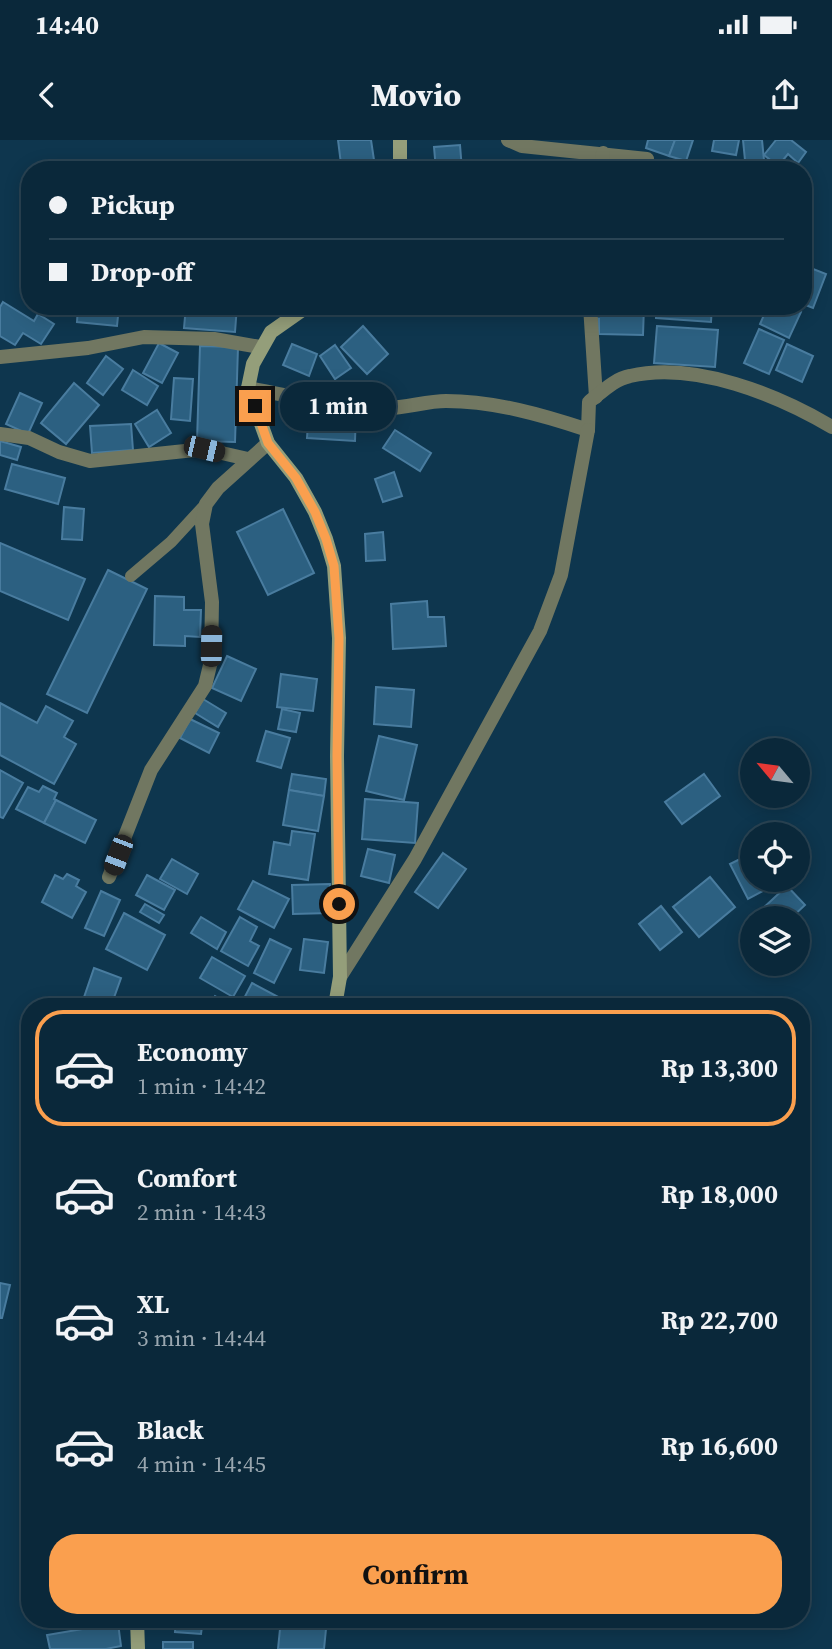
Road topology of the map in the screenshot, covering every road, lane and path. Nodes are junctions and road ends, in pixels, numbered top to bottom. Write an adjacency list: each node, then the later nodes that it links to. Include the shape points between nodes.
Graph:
1 (400, 140): 5 (main road)
2 (508, 140): 3 (street, via 522,146)
3 (603, 153): 4 (street); 6 (street)
4 (647, 159)
5 (400, 161)
6 (602, 161)
7 (296, 315): 9 (main road, via 271,332)
8 (591, 315): 12 (street)
9 (260, 347): 10 (street, via 214,339 144,337); 11 (main road)
10 (0, 357)
11 (248, 388): 14 (street, via 387,408 445,401 493,405); 16 (main road)
12 (596, 397): 13 (street, via 628,376 679,373 756,391); 14 (street, via 589,402)
13 (832, 427)
14 (588, 430): 21 (street, via 561,575 540,632 415,859)
15 (0, 434): 17 (street, via 29,438 90,461 204,449)
16 (268, 443): 17 (street); 21 (main road, via 315,512 334,566 339,638)
17 (248, 459): 18 (street)
18 (206, 504): 19 (lane, via 172,542); 20 (street, via 202,524 212,602 211,661 205,686 151,770)
19 (131, 576)
20 (109, 877)
21 (340, 977): 22 (main road)
22 (336, 998)
23 (137, 1628): 24 (main road)
24 (138, 1649)

